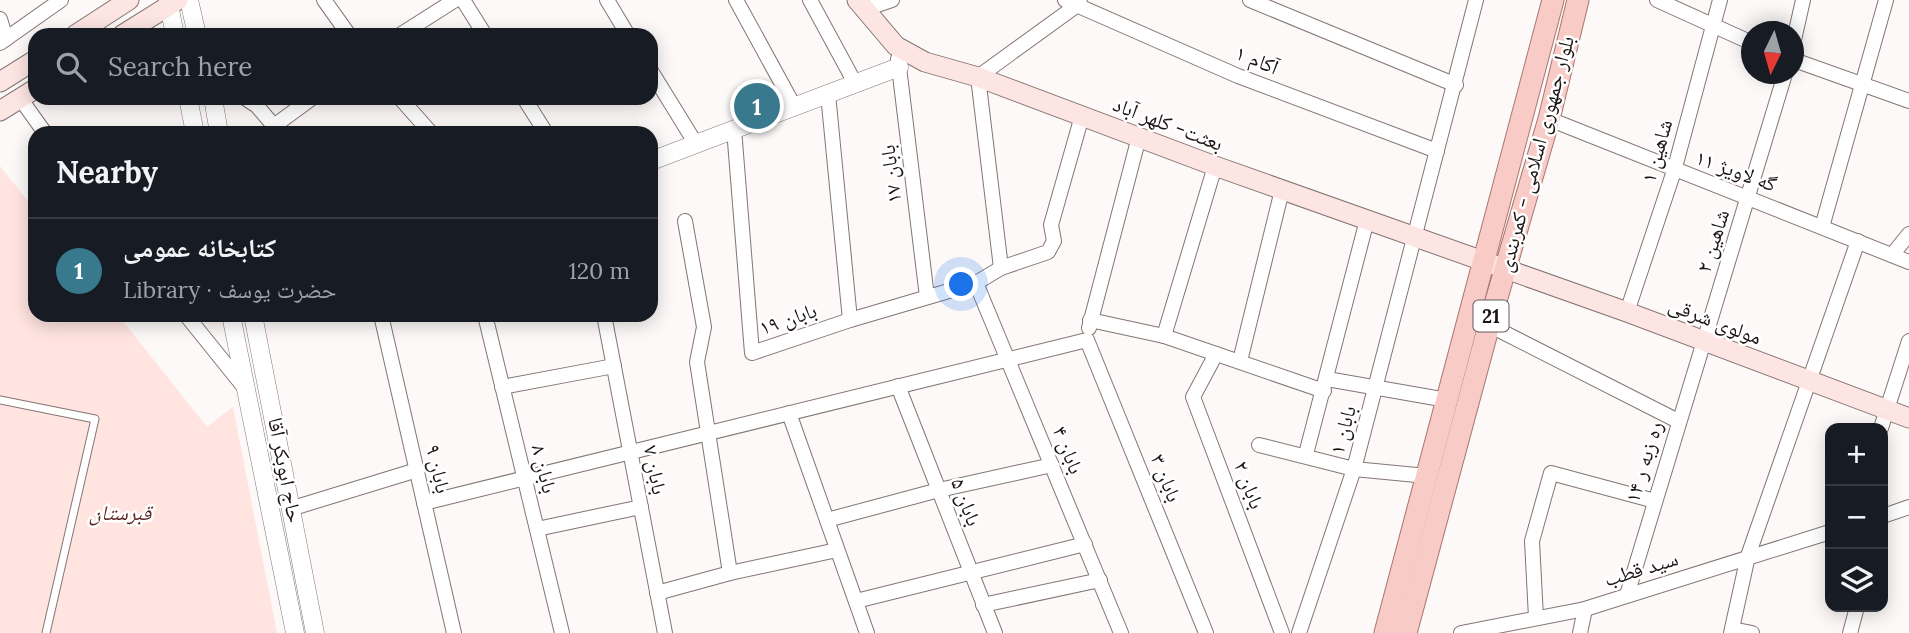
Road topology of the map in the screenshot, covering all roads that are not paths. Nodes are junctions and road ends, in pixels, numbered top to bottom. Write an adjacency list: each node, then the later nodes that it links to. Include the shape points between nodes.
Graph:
1 (61, 0): 34 (street)
2 (129, 0): 25 (main road)
3 (189, 0): 28 (street)
4 (324, 0): 29 (street)
5 (455, 0): 30 (street)
6 (463, 0): 31 (street)
7 (607, 0): 32 (street)
8 (736, 0): 56 (street)
9 (810, 0): 42 (street)
10 (892, 0): 21 (street)
11 (1250, 0): 44 (street)
12 (1476, 0): 44 (street, بابان ۱)
13 (1553, 0): 83 (main road, بلوار جمهوری اسلامی - کمربندی / 21)
14 (1578, 0): 59 (main road, بلوار جمهوری اسلامی - کمربندی / 21)
15 (1657, 0): 24 (street)
16 (1720, 0): 24 (street, شاهین ۱)
17 (1803, 0): 23 (street)
18 (1886, 0): 45 (street)
19 (172, 2): 26 (main road); 27 (street)
20 (1075, 2): 39 (street); 70 (street, آکام ۱, via 1238,76)
21 (860, 5): 35 (main road, بعثت- کلهر آباد)
22 (0, 19): 34 (street)
23 (1798, 21)
24 (1713, 27): 33 (street); 73 (street, شاهین ۱)
25 (86, 28)
26 (133, 28)
27 (174, 28)
28 (195, 28)
29 (344, 28)
30 (411, 28)
31 (481, 28)
32 (624, 28)
33 (1741, 38)
34 (3, 41)
35 (896, 46): 38 (street, بابان ۱۷); 39 (main road, بعثت- کلهر آباد, via 925,62)
36 (28, 64): 40 (main road)
37 (1804, 64): 45 (street)
38 (899, 67): 42 (street); 88 (street, بابان ۱۷)
39 (978, 77): 58 (main road, بعثت- کلهر آباد); 85 (street)
40 (0, 82)
41 (658, 82): 69 (street)
42 (855, 83): 47 (street)
43 (1782, 84): 75 (street, شاهین ۲)
44 (1455, 85): 70 (street, بابان ۱)
45 (1863, 86): 48 (street); 78 (street)
46 (27, 94): 57 (main road)
47 (828, 94): 56 (street); 90 (street)
48 (1909, 101)
49 (32, 105): 60 (street)
50 (189, 105): 61 (street)
51 (214, 105): 62 (street)
52 (256, 105): 63 (street)
53 (304, 105): 64 (street)
54 (406, 105): 65 (street)
55 (528, 105): 66 (street)
56 (794, 106): 67 (street)
57 (0, 111)
58 (1082, 116): 68 (main road, بعثت- کلهر آباد); 85 (street, بابان ۱۹, via 1051,225 1054,241 1048,252)
59 (1549, 119): 73 (street, گه لاویژ ۱۱); 86 (main road, بلوار جمهوری اسلامی - کمربندی / 21)
60 (42, 126)
61 (194, 126)
62 (218, 126)
63 (274, 126)
64 (281, 126)
65 (424, 126)
66 (542, 126)
67 (734, 129): 69 (street); 90 (street, بابان ۱۹, via 752,353)
68 (1139, 137): 72 (main road, بعثت- کلهر آباد); 91 (street)
69 (696, 144): 71 (street)
70 (1437, 151): 80 (street, بابان ۱)
71 (658, 158)
72 (1215, 166): 74 (main road, بعثت- کلهر آباد); 99 (street)
73 (1674, 171): 75 (street, گه لاویژ ۱۱); 89 (street, شاهین ۱)
74 (1282, 190): 76 (main road, بعثت- کلهر آباد); 105 (street)
75 (1749, 198): 78 (street, گه لاویژ ۱۱); 101 (street, شاهین ۲)
76 (1367, 220): 80 (main road, بعثت- کلهر آباد); 108 (street)
77 (685, 221): 119 (street, via 704,327 697,362)
78 (1822, 227): 81 (street, گه لاویژ ۱۱)
79 (1909, 234): 82 (street)
80 (1413, 235): 83 (main road, بعثت- کلهر آباد); 112 (street, بابان ۱)
81 (1858, 241): 82 (street, گه لاویژ ۱۱); 107 (street)
82 (1892, 255): 84 (street, گه لاویژ ۱۱)
83 (1482, 262): 86 (main road, بعثت- کلهر آباد); 114 (main road, بلوار جمهوری اسلامی - کمربندی / 21)
84 (1909, 262)
85 (1001, 268): 87 (street, بابان ۱۹)
86 (1504, 270): 89 (main road, مولوی شرقی); 98 (main road, بلوار جمهوری اسلامی - کمربندی / 21)
87 (976, 283): 88 (street, بابان ۱۹); 104 (street, بابان ۴)
88 (927, 297): 90 (street, بابان ۱۹)
89 (1627, 312): 101 (main road, مولوی شرقی)
90 (850, 320)
91 (1090, 320): 99 (street); 100 (street)
92 (192, 322): 111 (street)
93 (232, 322): 111 (street, حاج ابوبکر آقا)
94 (254, 322): 133 (street, حاج ابوبکر آقا)
95 (383, 322): 125 (street, بابان ۹)
96 (487, 322): 110 (street, بابان ۸)
97 (605, 322): 106 (street, بابان ۷)
98 (1489, 326): 118 (street); 151 (main road, بلوار جمهوری اسلامی - کمربندی / 21)
99 (1164, 336): 103 (street)
100 (1087, 340): 104 (street); 162 (street, بابان ۳)
101 (1702, 341): 107 (main road, مولوی شرقی); 118 (street, ره زبه ر ۱۴)
102 (1909, 341): 117 (street)
103 (1216, 354): 105 (street); 163 (street, بابان ۲, via 1193,397)
104 (1008, 359): 109 (street); 123 (street, بابان ۴)
105 (1240, 360): 108 (street)
106 (614, 366): 110 (street); 121 (street, بابان ۷)
107 (1810, 381): 117 (main road, مولوی شرقی); 140 (street)
108 (1326, 385): 112 (street); 122 (street)
109 (898, 386): 115 (street); 128 (street, بابان ۵)
110 (502, 387): 127 (street, بابان ۸)
111 (245, 388): 154 (street, حاج ابوبکر آقا)
112 (1376, 389): 114 (street); 124 (street, بابان ۱)
113 (0, 400): 153 (lane, via 95,419)
114 (1447, 400): 126 (main road, بلوار جمهوری اسلامی - کمربندی / 21)
115 (789, 413): 119 (street); 135 (street)
116 (1909, 418): 117 (main road, مولوی شرقی)
117 (1885, 419)
118 (1678, 421): 129 (street, ره زبه ر ۱۴)
119 (710, 433): 121 (street); 142 (street)
120 (1259, 445): 122 (street)
121 (631, 454): 127 (street); 131 (street, بابان ۷)
122 (1306, 454): 124 (street)
123 (1052, 465): 128 (street); 138 (street, بابان ۴)
124 (1354, 469): 126 (street); 164 (street, بابان ۱)
125 (417, 470): 130 (street, بابان ۹); 133 (street)
126 (1427, 476): 151 (main road, بلوار جمهوری اسلامی - کمربندی / 21)
127 (525, 479): 130 (street); 136 (street, بابان ۸)
128 (939, 490): 135 (street); 141 (street, بابان ۵)
129 (1654, 501): 145 (street, ره زبه ر ۱۴); 150 (street, via 1551,473 1532,541)
130 (424, 503): 156 (street, بابان ۹)
131 (641, 507): 136 (street); 144 (street, بابان ۷)
132 (1909, 507): 134 (street)
133 (290, 509): 155 (street, حاج ابوبکر آقا)
134 (1888, 514)
135 (827, 520): 139 (street)
136 (537, 529): 157 (street, بابان ۸)
137 (1825, 533): 140 (street, سید قطب)
138 (1085, 544): 141 (street); 143 (street, بابان ۴)
139 (837, 550): 142 (street); 146 (street)
140 (1748, 556): 145 (street, سید قطب); 152 (street)
141 (970, 571): 146 (street); 147 (street, بابان ۵)
142 (730, 573): 144 (street)
143 (1100, 580): 147 (street); 161 (street, بابان ۴)
144 (657, 593): 158 (street, بابان ۷)
145 (1627, 595): 148 (street, سید قطب)
146 (856, 601): 159 (street)
147 (983, 605): 160 (street, بابان ۵)
148 (1585, 608): 150 (street, سید قطب); 167 (street)
149 (1856, 612): 169 (street)
150 (1536, 618): 166 (street, سید قطب)
151 (1403, 619): 165 (main road, بلوار جمهوری اسلامی - کمربندی / 21)
152 (1732, 631): 168 (street)
153 (46, 633)
154 (295, 633)
155 (315, 633)
156 (454, 633)
157 (562, 633)
158 (665, 633)
159 (867, 633)
160 (995, 633)
161 (1121, 633)
162 (1206, 633)
163 (1282, 633)
164 (1299, 633)
165 (1385, 633)
166 (1461, 633)
167 (1580, 633)
168 (1752, 633)
169 (1850, 633)

